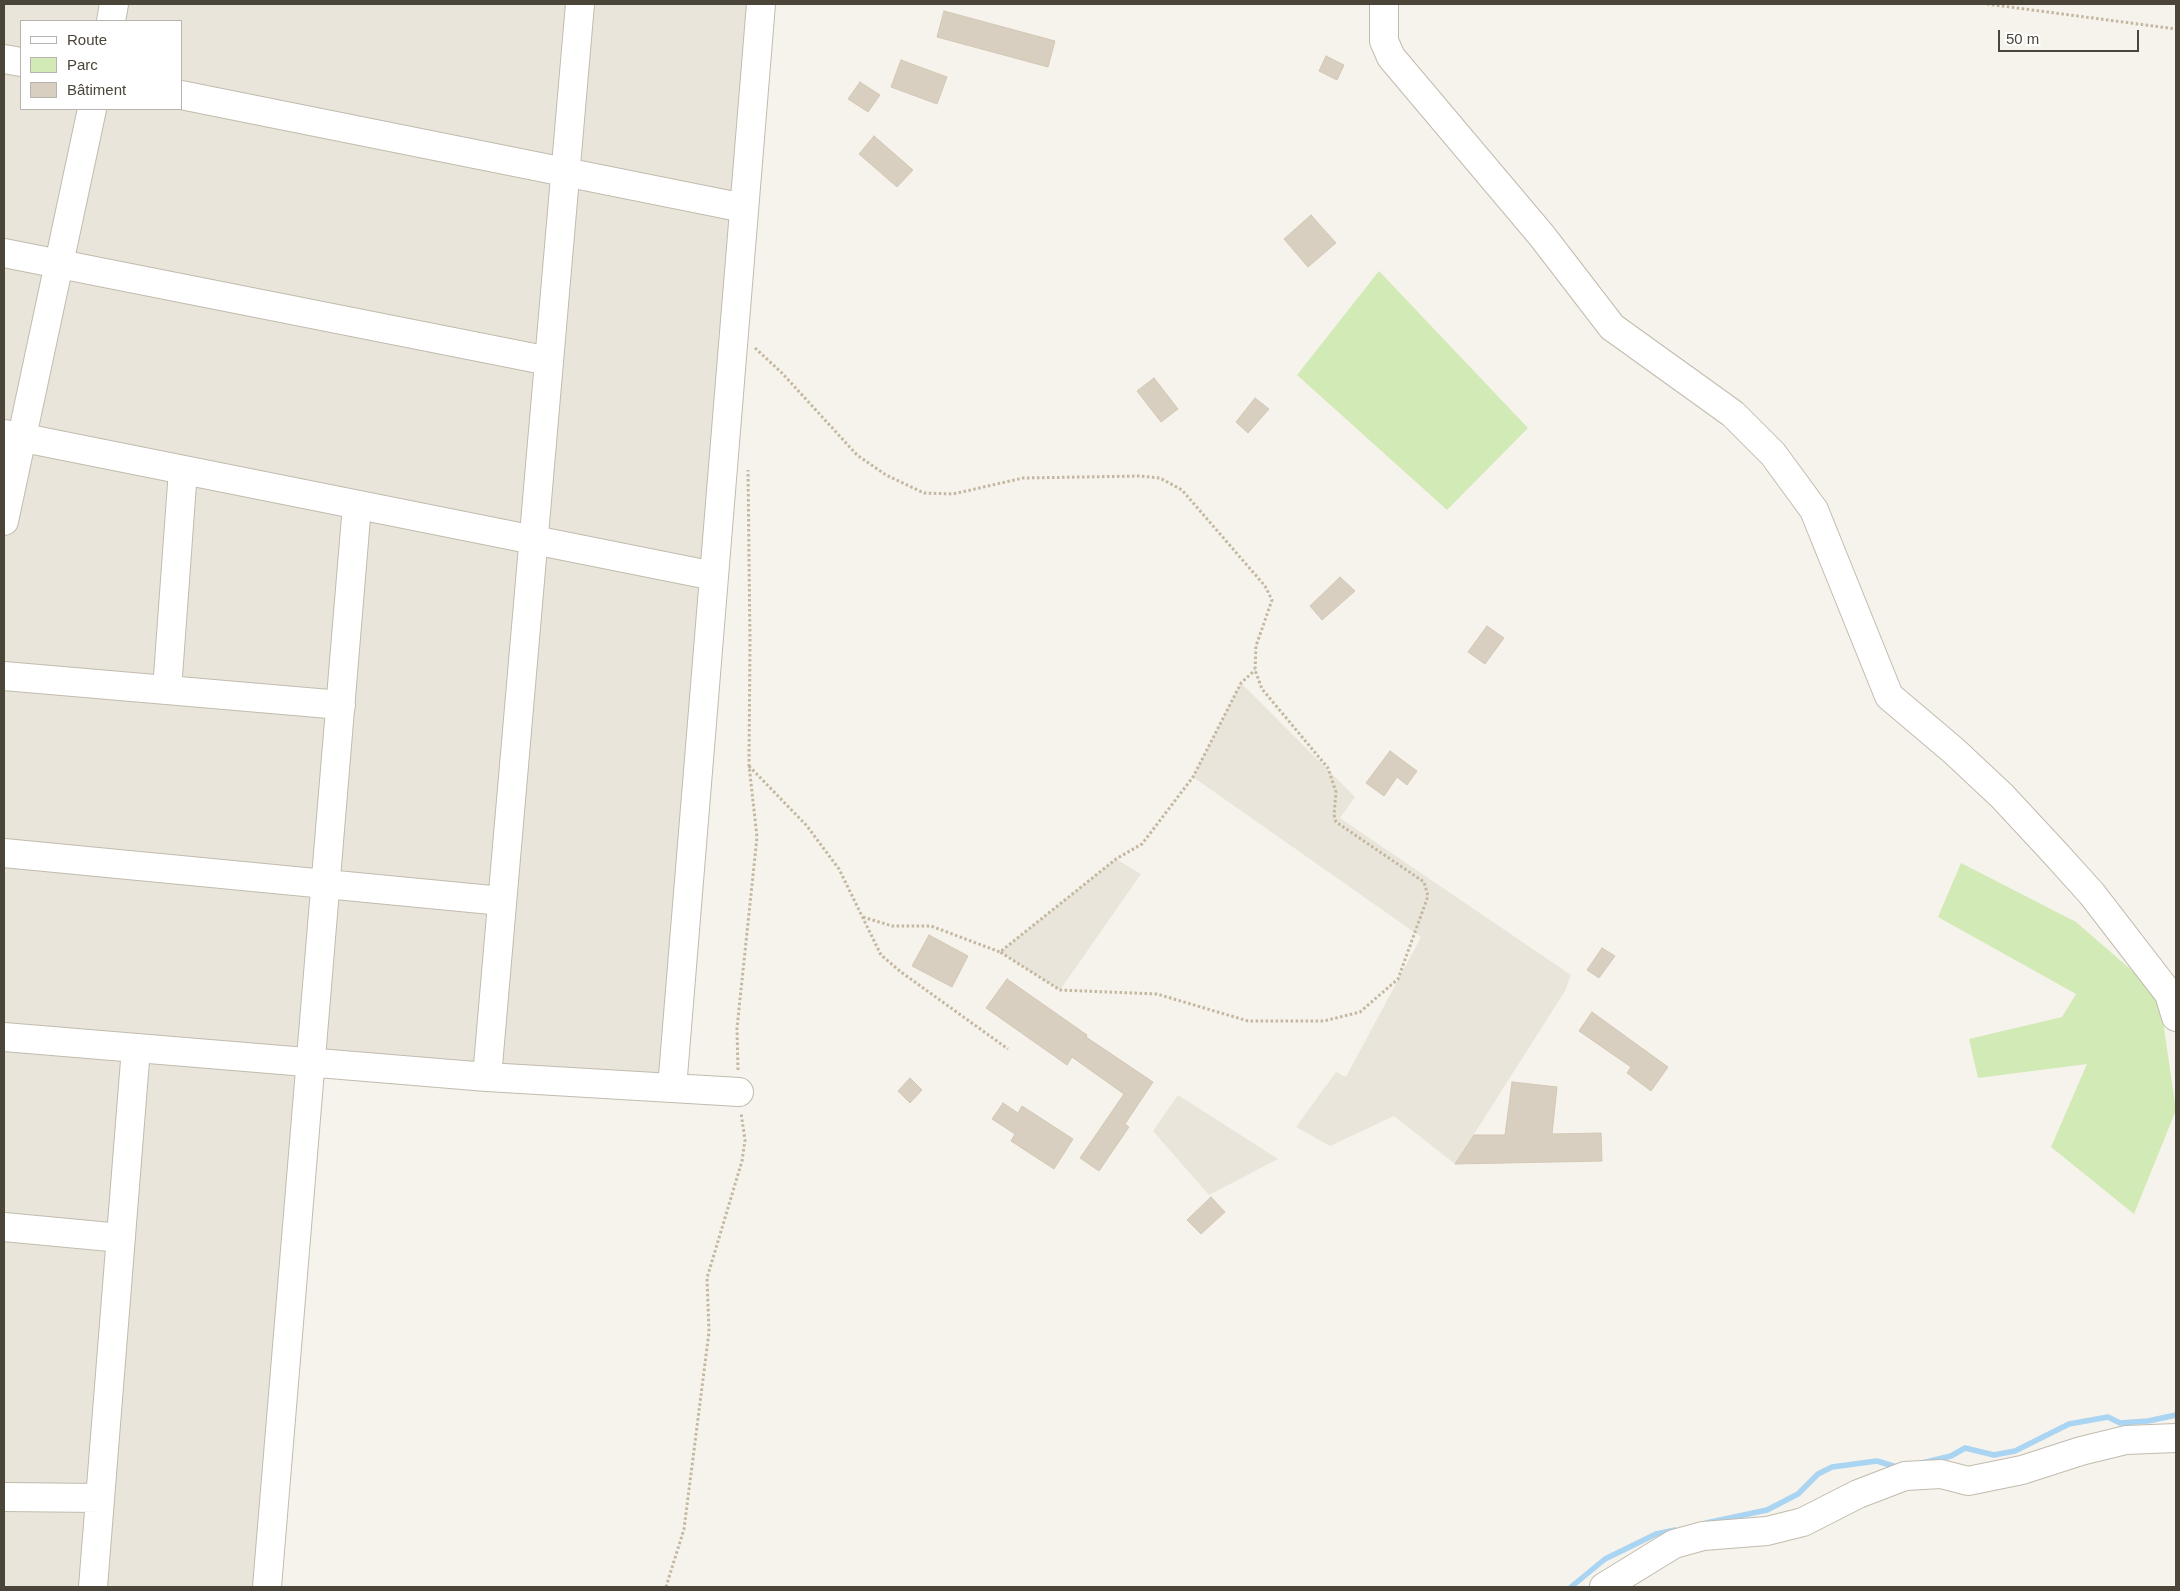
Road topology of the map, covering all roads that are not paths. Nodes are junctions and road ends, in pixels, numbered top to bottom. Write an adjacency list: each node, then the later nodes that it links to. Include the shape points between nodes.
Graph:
1 (114, 4): 5 (street)
2 (580, 4): 10 (street)
3 (761, 4): 11 (street)
4 (1384, 4): 27 (street, via 1384,41 1391,57 1542,236 1612,327 1732,414 1774,454 1814,510 1889,696 1975,770 2092,894 2170,994)
5 (110, 20)
6 (4, 59): 7 (street)
7 (20, 62)
8 (182, 94): 10 (street)
9 (92, 110): 13 (street)
10 (565, 172): 11 (street); 14 (street)
11 (744, 208): 20 (street)
12 (4, 253): 13 (street)
13 (59, 264): 14 (street); 15 (street)
14 (548, 361): 19 (street)
15 (13, 436): 16 (street); 18 (street)
16 (183, 470): 17 (street); 22 (street)
17 (357, 505): 19 (street); 23 (street)
18 (4, 521)
19 (533, 540): 20 (street); 26 (street)
20 (714, 576): 32 (street)
21 (4, 676): 22 (street)
22 (167, 690): 23 (street)
23 (341, 705): 25 (street)
24 (4, 853): 25 (street)
25 (326, 884): 26 (street); 30 (street)
26 (502, 901): 31 (street)
27 (2176, 1017)
28 (4, 1037): 29 (street)
29 (136, 1048): 30 (street); 35 (street)
30 (311, 1062): 31 (street); 40 (street)
31 (487, 1077): 32 (street)
32 (672, 1088): 33 (street)
33 (739, 1092)
34 (4, 1227): 35 (street)
35 (121, 1238): 38 (street)
36 (2176, 1438): 41 (street, via 2126,1440 2022,1470 1968,1481 1941,1474 1905,1476 1858,1494 1803,1522 1767,1531 1703,1536 1674,1544)
37 (4, 1497): 38 (street)
38 (100, 1498): 39 (street)
39 (93, 1587)
40 (267, 1587)
41 (1604, 1587)

